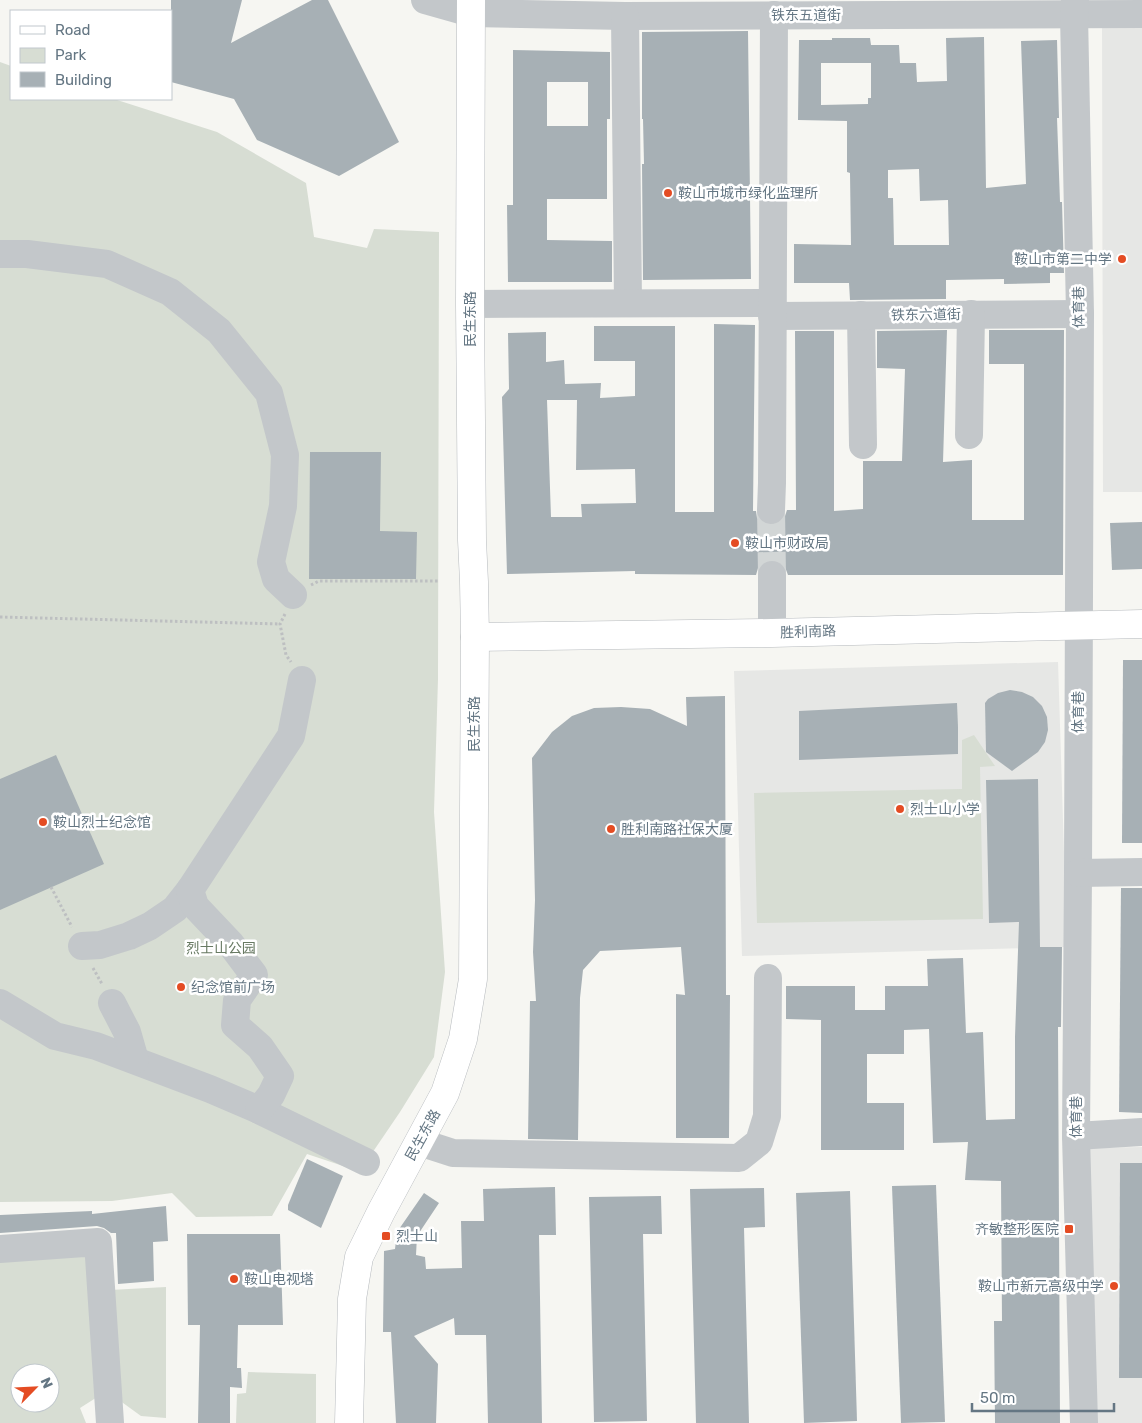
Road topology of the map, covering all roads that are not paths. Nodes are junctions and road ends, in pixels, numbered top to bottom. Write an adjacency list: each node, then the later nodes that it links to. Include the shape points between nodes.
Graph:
1 (425, 0): 2 (street, 铁东五道街)
2 (471, 7): 7 (street, 铁东五道街); 10 (main road, 民生东路)
3 (1075, 7): 5 (street, 铁东五道街); 6 (street, 铁东五道街); 13 (street, 体育巷)
4 (675, 8): 5 (street, 铁东五道街); 7 (street, 铁东五道街)
5 (786, 10): 11 (street)
6 (1142, 14)
7 (625, 16): 9 (street)
8 (0, 254): 19 (street, via 108,264 170,292 219,331 269,393 285,456 283,506 271,562 276,579)
9 (628, 303): 10 (street, 铁东六道街); 11 (street, 铁东六道街)
10 (470, 304): 23 (main road, 民生东路)
11 (772, 309): 14 (street, 铁东六道街); 17 (street)
12 (971, 314): 13 (street, 铁东六道街); 14 (street, 铁东六道街); 15 (street)
13 (1080, 314): 21 (street, 体育巷)
14 (861, 315): 16 (street)
15 (969, 435)
16 (862, 445)
17 (771, 510)
18 (772, 575): 22 (street)
19 (293, 595)
20 (1142, 624): 21 (main road, 胜利南路)
21 (1078, 625): 22 (main road, 胜利南路); 26 (street, 体育巷)
22 (772, 633): 23 (main road, 胜利南路)
23 (475, 637): 36 (main road, 民生东路, via 473,979 463,1039 445,1093)
24 (302, 680): 27 (street, via 291,736)
25 (1142, 872): 26 (street)
26 (1078, 874): 35 (street, 体育巷)
27 (190, 890): 28 (street, via 175,909 150,926 100,945); 33 (street, via 195,906 230,943 254,975 237,1000 235,1025 260,1046 280,1076)
28 (82, 946)
29 (768, 978): 36 (street, via 767,1116 760,1142 739,1158 452,1153)
30 (0, 1003): 32 (street, via 55,1036)
31 (112, 1003): 32 (street, via 127,1032)
32 (135, 1060): 33 (street)
33 (259, 1110): 37 (street)
34 (1142, 1132): 35 (street)
35 (1076, 1136): 41 (street, 体育巷)
36 (419, 1142): 40 (main road, 民生东路, via 359,1257 352,1299)
37 (366, 1162)
38 (0, 1248): 39 (street, via 98,1242)
39 (110, 1423)
40 (349, 1423)
41 (1084, 1423)

